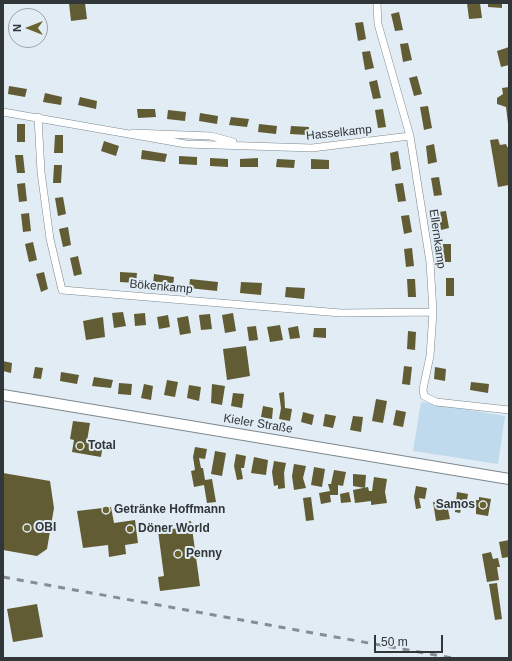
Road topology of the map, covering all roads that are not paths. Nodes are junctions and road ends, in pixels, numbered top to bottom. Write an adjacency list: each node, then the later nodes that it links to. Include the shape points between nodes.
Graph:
1 (377, 3): 4 (street, Ellernkamp, via 378,24)
2 (3, 112): 3 (street, Hasselkamp)
3 (38, 117): 4 (street, Hasselkamp, via 186,144 312,148); 5 (street, Bökenkamp, via 41,172 50,239 62,290 341,313)
4 (410, 136): 5 (street, Ellernkamp, via 430,262)
5 (432, 312): 7 (street, Ellernkamp, via 430,356 424,396 436,402)
6 (3, 395): 8 (main road, Kieler Straße)
7 (509, 410)
8 (509, 479)

